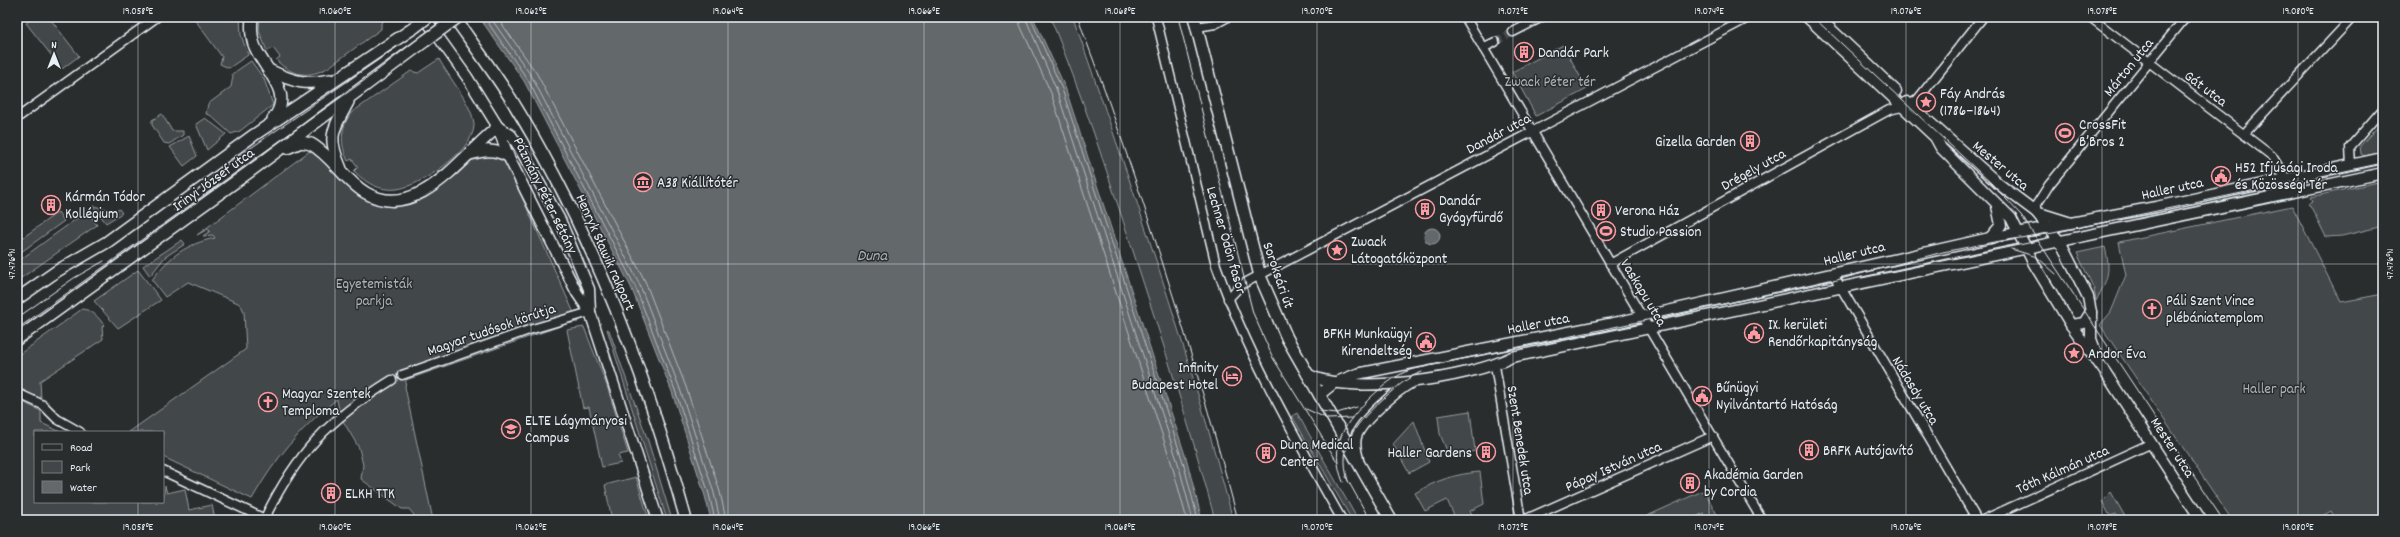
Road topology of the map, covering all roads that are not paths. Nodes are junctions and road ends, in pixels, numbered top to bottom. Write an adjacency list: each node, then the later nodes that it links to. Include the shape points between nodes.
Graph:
1 (157, 17): 28 (street)
2 (252, 17): 23 (main road, via 251,31 255,47)
3 (424, 17): 30 (street, via 467,77)
4 (428, 17): 24 (main road, Irinyi József utca, bridge)
5 (454, 17): 78 (main road, Henryk Sławik rakpart, via 515,105 563,192 593,254 646,390)
6 (458, 17): 25 (main road, Irinyi József utca, bridge)
7 (1156, 17): 55 (street, Lechner Ödön fasor, via 1216,265)
8 (1228, 17): 18 (street, via 1215,24)
9 (1465, 17): 21 (street, Vaskapu utca)
10 (1542, 17): 19 (street)
11 (1750, 17): 31 (street, Dandár utca)
12 (1807, 17): 26 (street, Mester utca)
13 (1818, 17): 26 (street, Mester utca)
14 (1983, 17): 26 (street, via 1926,88)
15 (2090, 17): 22 (street, Gát utca)
16 (2186, 17): 22 (street, Márton utca)
17 (2352, 17): 32 (street)
18 (1195, 22): 52 (main road, Soroksári út)
19 (1513, 32)
20 (1495, 42): 21 (street)
21 (1483, 48): 31 (street, Vaskapu utca)
22 (2149, 63): 32 (street, Gát utca); 43 (street, Márton utca, via 2050,185 2037,204)
23 (271, 70): 24 (main road, via 289,79 310,84); 29 (main road, via 278,85 282,105)
24 (337, 78): 29 (main road, Irinyi József utca)
25 (351, 97): 33 (main road, Irinyi József utca); 38 (main road, via 331,136)
26 (1906, 106): 42 (street, Mester utca, via 1935,137 1941,148); 43 (street, Mester utca); 50 (street, Drégely utca, via 1889,110)
27 (2383, 109): 37 (street, via 2350,147)
28 (17, 118)
29 (267, 126): 54 (main road, Irinyi József utca, via 107,242 57,271)
30 (498, 127): 34 (main road); 35 (street, Pázmány Péter sétány); 56 (street, Pázmány Péter sétány, via 510,135 519,147 560,220 589,289)
31 (1531, 132): 50 (street, Vaskapu utca); 52 (street, Dandár utca)
32 (2244, 134): 40 (street, Gát utca, via 2272,156)
33 (275, 152): 38 (main road, via 301,142 307,143); 61 (main road, Irinyi József utca)
34 (469, 154): 35 (main road, via 485,150); 38 (main road, via 439,182 415,194 397,199 366,193)
35 (508, 156): 56 (street, Pázmány Péter sétány, via 577,293)
36 (2383, 158): 37 (street, Haller utca)
37 (2351, 165): 40 (street, Haller utca)
38 (342, 170)
39 (2383, 173): 41 (street, Haller utca)
40 (2287, 179): 41 (street, Gát utca); 44 (street, Haller utca)
41 (2294, 192): 48 (street, Haller utca)
42 (1996, 202): 46 (street, Mester utca, via 2011,218); 47 (street, via 2002,218 2001,225)
43 (2036, 212): 44 (street); 45 (street, Mester utca)
44 (2071, 222): 45 (street, Haller utca)
45 (2048, 227): 46 (street, Haller utca); 48 (street, Mester utca)
46 (2019, 232): 47 (street, Haller utca); 49 (street, Mester utca)
47 (1990, 238): 51 (street, Haller utca)
48 (2060, 242): 49 (street, Haller utca); 57 (street, Mester utca, via 2088,297)
49 (2027, 249): 53 (street, Haller utca); 59 (street, Mester utca)
50 (1610, 264): 58 (street, Vaskapu utca)
51 (1833, 274): 53 (street, Nádasdy utca); 58 (street, Haller utca)
52 (1260, 276): 55 (street, Dandár utca, via 1241,285); 64 (main road, Soroksári út, via 1280,323)
53 (1841, 288): 60 (street, Haller utca); 84 (street, Nádasdy utca)
54 (17, 299)
55 (1228, 300): 79 (street, Lechner Ödön fasor, via 1260,368)
56 (590, 312): 65 (street, Magyar tudósok körútja, via 529,330); 77 (street, Pázmány Péter sétány)
57 (2092, 312): 59 (street, via 2084,323); 63 (street, Mester utca, via 2091,339)
58 (1641, 316): 60 (street, Vaskapu utca); 68 (street, Haller utca, via 1357,374)
59 (2071, 325): 63 (street, Mester utca)
60 (1650, 328): 62 (street, Haller utca, via 1512,357); 72 (street, Vaskapu utca)
61 (17, 339)
62 (1495, 366): 67 (street, Haller utca); 81 (street, Szent Benedek utca)
63 (2105, 372): 73 (street, Mester utca)
64 (1307, 374): 68 (street, Haller utca); 70 (main road, Soroksári út)
65 (402, 375)
66 (392, 380): 76 (street, via 345,412 307,448 284,481)
67 (1413, 381): 68 (street, Haller utca, via 1365,386); 74 (street, Haller utca, via 1358,430 1355,442)
68 (1334, 383): 70 (street, Haller utca)
69 (17, 393): 71 (street, via 43,406 57,419)
70 (1319, 395): 74 (main road, Soroksári út)
71 (78, 431)
72 (1713, 436): 82 (street, Pápay István utca); 83 (street, Vaskapu utca)
73 (2152, 443): 85 (street, Tóth Kálmán utca); 86 (street, Mester utca)
74 (1360, 469): 80 (main road, Soroksári út)
75 (164, 471): 76 (street)
76 (264, 520)
77 (658, 520)
78 (686, 520)
79 (1342, 520)
80 (1391, 520)
81 (1521, 520)
82 (1524, 520)
83 (1762, 520)
84 (1976, 520)
85 (1983, 520)
86 (2201, 520)

